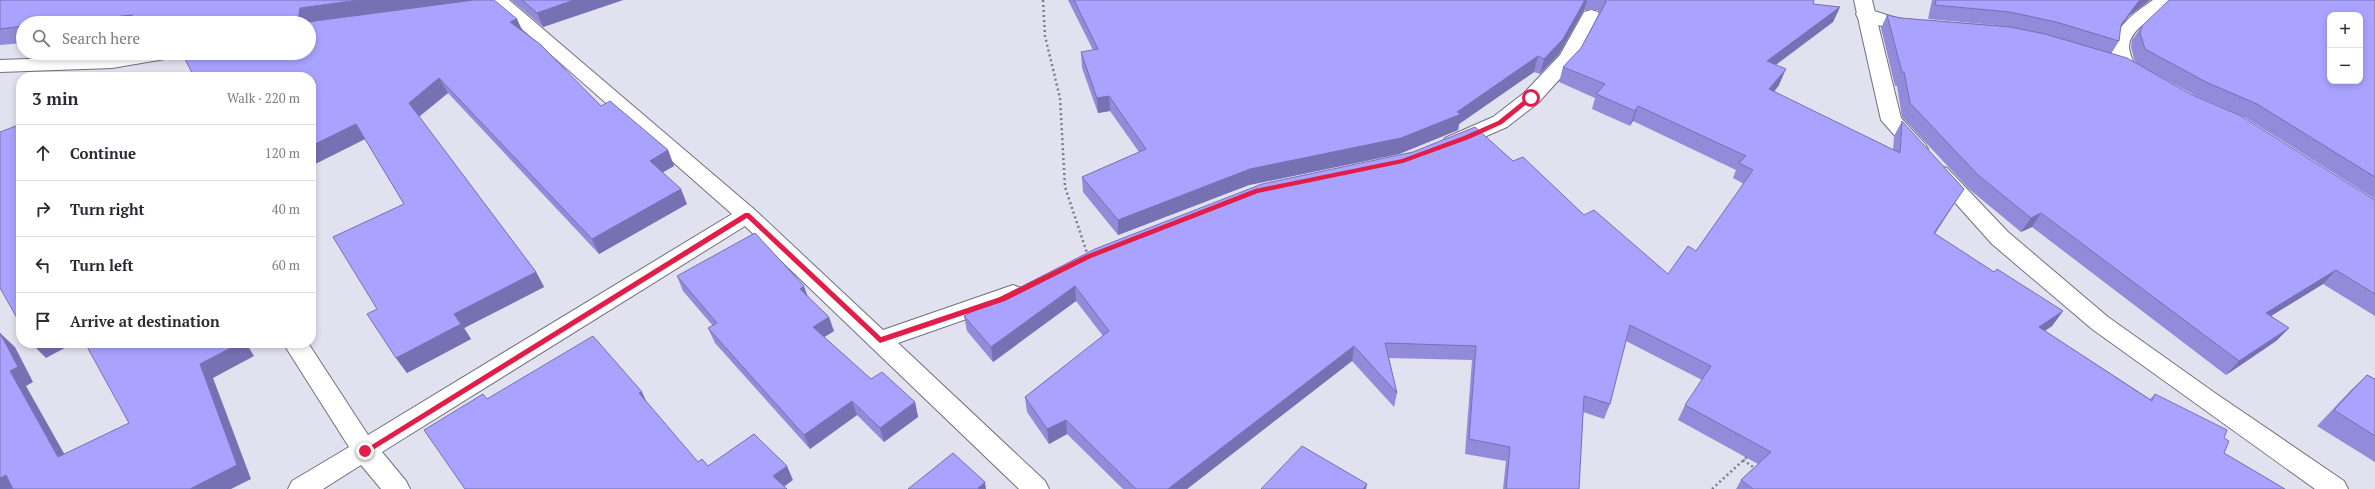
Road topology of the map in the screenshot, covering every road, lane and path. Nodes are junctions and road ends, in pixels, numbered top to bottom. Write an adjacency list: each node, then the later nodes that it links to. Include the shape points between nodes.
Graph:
1 (1043, 0): 13 (path, via 1045,36 1060,98 1065,187)
2 (2166, 0): 8 (street, via 2155,5 2147,15 2128,29 2120,45 2132,71)
3 (495, 4): 12 (street)
4 (1864, 7): 6 (street, via 1894,24); 25 (street, via 1891,120 2000,238 2100,323)
5 (1591, 16): 11 (street, via 1568,58 1531,98 1500,122)
6 (1933, 27)
7 (144, 60): 10 (street)
8 (2102, 60)
9 (0, 66): 10 (street)
10 (117, 69)
11 (1431, 150)
12 (747, 215): 15 (street); 17 (street)
13 (1088, 257)
14 (1029, 286): 15 (street, via 1002,299)
15 (880, 340): 23 (street)
16 (298, 348): 17 (street)
17 (365, 451): 21 (street); 22 (street)
18 (1754, 451): 19 (path)
19 (1743, 460): 20 (path); 24 (path)
20 (1762, 474)
21 (301, 489)
22 (397, 489)
23 (1036, 489)
24 (1712, 489)
25 (2335, 489)

